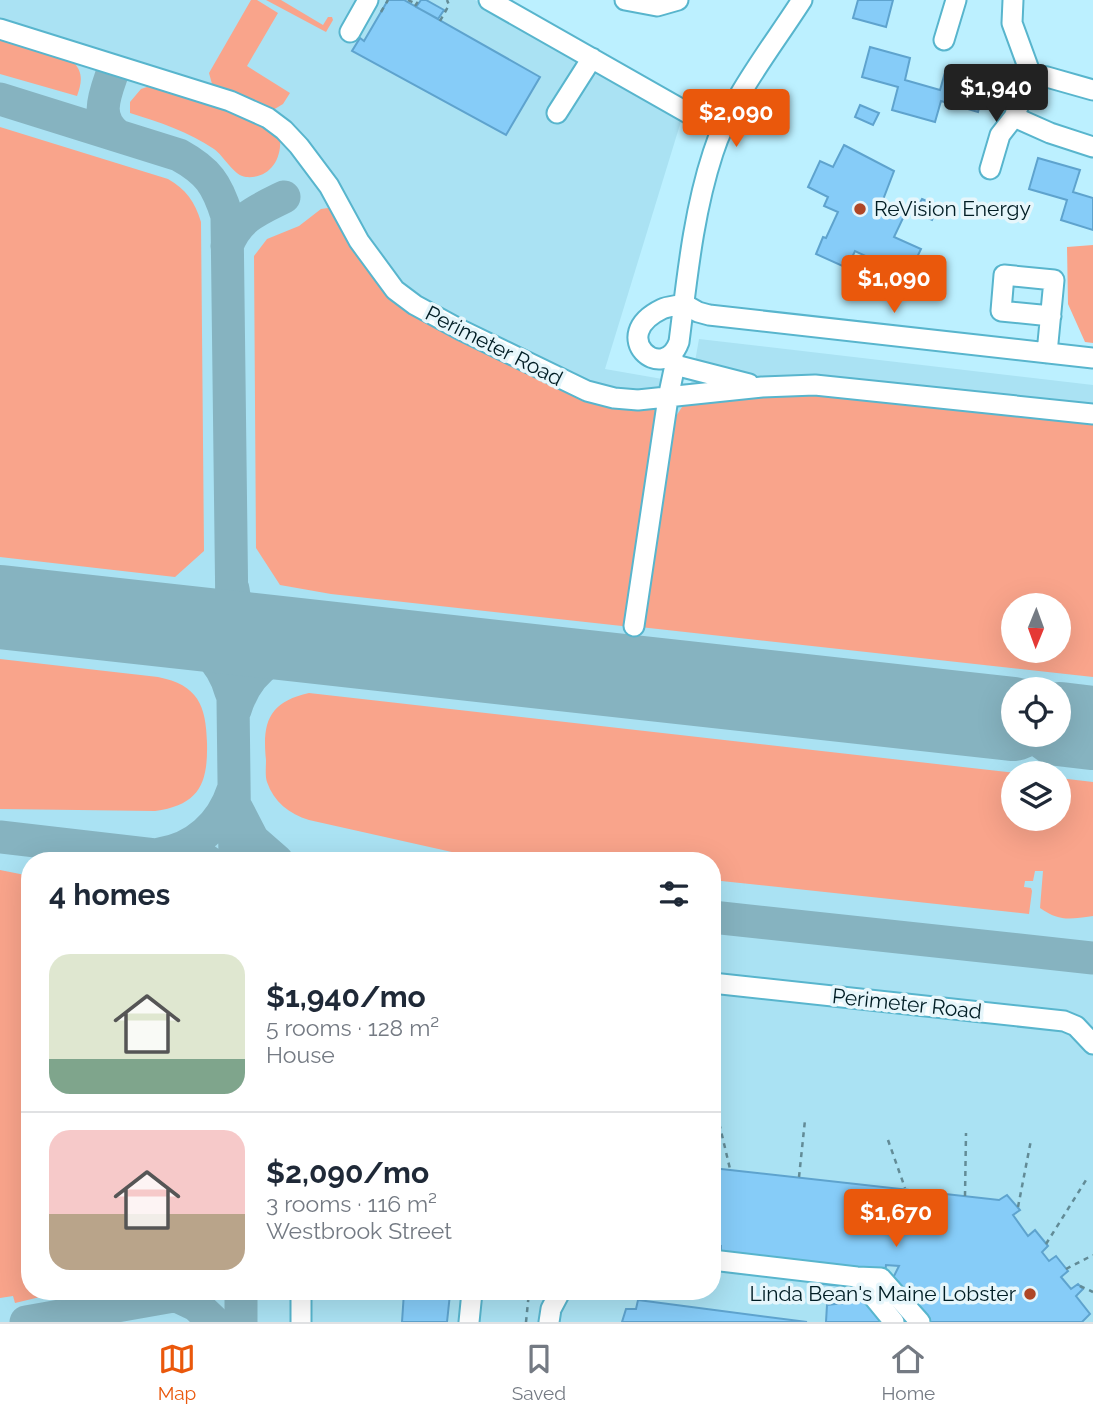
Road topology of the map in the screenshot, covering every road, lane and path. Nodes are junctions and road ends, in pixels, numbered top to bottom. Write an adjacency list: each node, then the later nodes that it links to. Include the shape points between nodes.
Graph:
1 (388, 0): 11 (path)
2 (408, 0): 3 (path, via 416,5)
3 (419, 0)
4 (447, 0): 12 (path, via 449,5)
5 (489, 0): 16 (street)
6 (625, 0): 7 (street, via 657,6)
7 (678, 0)
8 (802, 0): 21 (street)
9 (956, 0): 15 (street)
10 (1013, 0): 17 (street, via 1012,23)
11 (366, 4): 14 (street)
12 (440, 20)
13 (0, 29): 30 (street, Perimeter Road, via 230,101 268,118 299,146 384,277 415,305 587,391 614,398)
14 (350, 32)
15 (944, 40)
16 (592, 58): 19 (street); 21 (street, via 702,121)
17 (1031, 75): 18 (street); 20 (street)
18 (1093, 90)
19 (557, 113)
20 (1014, 117): 22 (street); 23 (street, via 1000,135)
21 (723, 128): 24 (street, via 700,195)
22 (1093, 148)
23 (990, 169)
24 (684, 304): 26 (street, via 709,315); 28 (street); 28 (street, via 662,309 638,331 638,344 646,355)
25 (1051, 316): 26 (street)
26 (1047, 353): 27 (street)
27 (1093, 358)
28 (673, 360): 29 (street); 30 (street)
29 (762, 387): 30 (street, Perimeter Road); 31 (street, Perimeter Road, via 815,384)
30 (668, 398): 32 (street)
31 (1093, 414)
32 (634, 626)
33 (721, 984): 34 (street, Perimeter Road, via 1064,1021 1076,1026)
34 (1093, 1044)
35 (805, 1120): 41 (path)
36 (721, 1128): 40 (path)
37 (966, 1133): 44 (path)
38 (888, 1140): 43 (path)
39 (1031, 1140): 45 (path)
40 (730, 1170)
41 (799, 1177)
42 (1088, 1177): 46 (path)
43 (905, 1188)
44 (965, 1196)
45 (1018, 1207)
46 (1046, 1244)
47 (1093, 1255): 49 (path)
48 (721, 1261): 50 (street)
49 (1066, 1269)
50 (857, 1278): 61 (street); 62 (street, via 885,1280)
51 (1080, 1286): 52 (path)
52 (1093, 1292)
53 (301, 1300): 57 (street)
54 (471, 1300): 58 (street)
55 (528, 1300): 59 (path)
56 (556, 1300): 60 (street)
57 (302, 1322)
58 (468, 1322)
59 (526, 1322)
60 (549, 1322)
61 (894, 1322)
62 (920, 1322)

